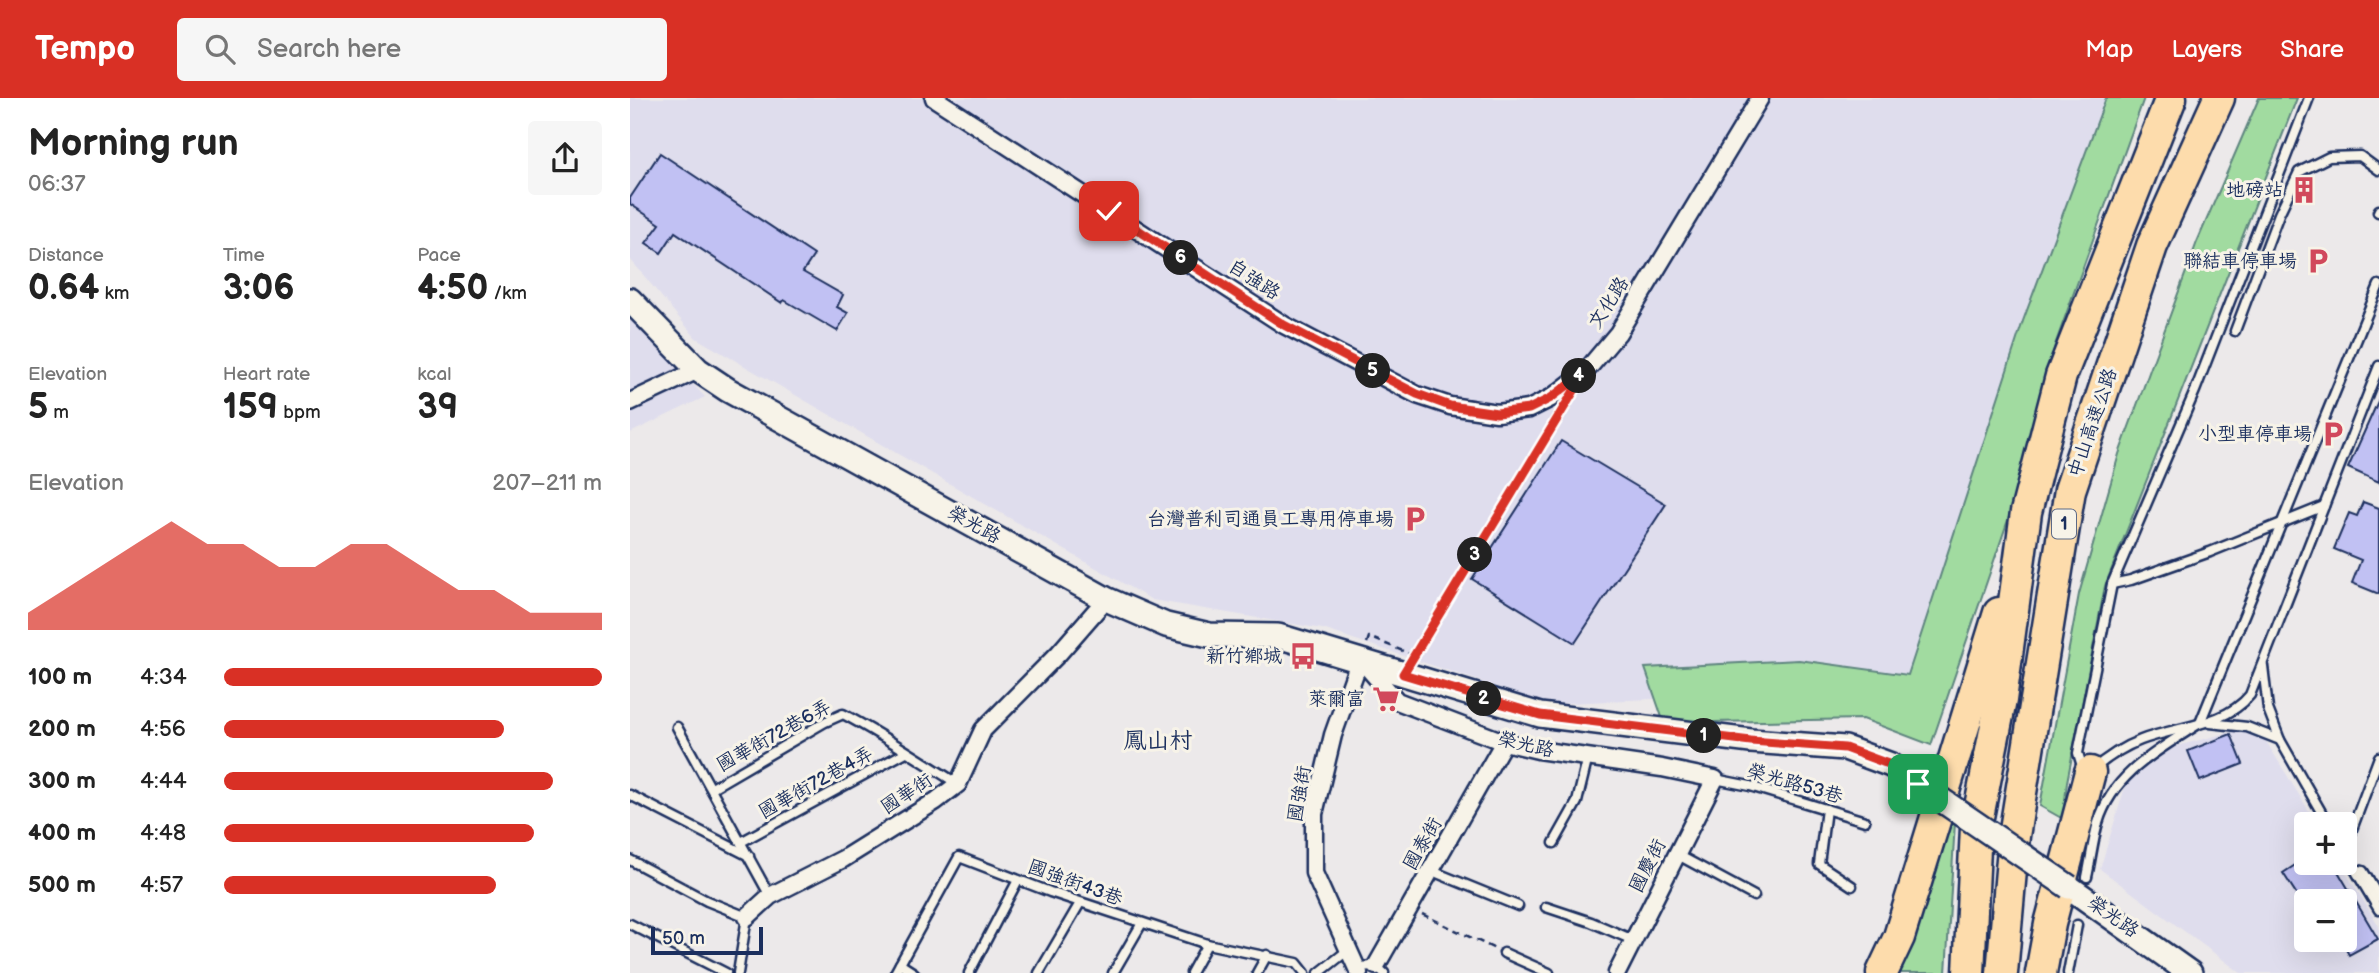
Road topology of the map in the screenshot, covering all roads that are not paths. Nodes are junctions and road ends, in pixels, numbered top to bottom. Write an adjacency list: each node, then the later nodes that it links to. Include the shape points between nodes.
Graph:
1 (934, 98): 12 (street, 自強路, via 1284,325)
2 (1760, 98): 12 (street, 文化路, via 1618,332 1586,371 1529,409 1497,413 1450,406)
3 (2171, 98): 15 (highway, 中山高速公路 / 1, via 2061,376)
4 (2219, 98): 82 (highway, 中山高速公路 / 1, via 2152,246 2070,490 2014,836)
5 (2309, 98): 17 (lane, via 2195,391)
6 (2379, 170): 9 (lane, via 2360,156 2329,157 2299,172)
7 (2379, 285): 16 (lane)
8 (630, 300): 11 (street, 榮光路)
9 (2235, 331)
10 (2379, 366): 14 (lane)
11 (698, 370): 13 (street); 18 (street, 榮光路)
12 (1417, 394)
13 (630, 402)
14 (2325, 506): 16 (lane); 20 (lane)
15 (2026, 512): 80 (highway, via 1899,937); 81 (highway, 中山高速公路 / 1, via 2001,700 1976,827)
16 (2280, 523): 17 (lane); 21 (lane)
17 (2112, 584): 28 (lane, via 2078,753 2082,766)
18 (1106, 599): 19 (street, 榮光路, via 1166,625 1209,635 1278,636); 30 (street, 國華街, via 983,730)
19 (1360, 659): 24 (street, 榮光路, via 1396,701); 46 (street, 榮光路, bridge, via 1540,715 1845,748 1891,765); 61 (street, 國強街, via 1314,814 1314,873)
20 (2263, 663): 21 (lane, via 2250,695 2240,706); 23 (lane, via 2268,709)
21 (2200, 723): 23 (lane, via 2247,726); 28 (lane, via 2140,740); 46 (lane, via 2126,774 2098,824)
22 (677, 727): 31 (lane)
23 (2280, 740): 34 (lane)
24 (1504, 742): 27 (street, 榮光路); 43 (street, 國泰街)
25 (906, 752): 30 (lane, 國華街72巷6弄); 31 (lane, 國華街72巷6弄, via 843,714); 37 (lane, 國華街72巷4弄)
26 (2379, 757): 35 (lane)
27 (1588, 758): 29 (street, 榮光路); 38 (lane, via 1577,802)
28 (2090, 772): 83 (highway)
29 (1715, 779): 33 (lane, 榮光路53巷); 39 (street, 國慶街)
30 (958, 784): 48 (street, 國華街, via 844,859)
31 (712, 788): 37 (lane)
32 (630, 795): 40 (lane)
33 (1826, 809): 36 (lane, 榮光路53巷); 47 (lane, via 1819,864)
34 (2321, 812)
35 (2357, 818)
36 (1865, 821)
37 (741, 842): 40 (lane)
38 (1554, 843)
39 (1678, 855): 49 (lane); 59 (street, 國慶街)
40 (749, 856): 48 (lane)
41 (630, 860): 55 (lane)
42 (2357, 870): 50 (lane, via 2363,871)
43 (1432, 871): 52 (lane); 65 (street, 國泰街)
44 (2357, 874): 54 (lane)
45 (1018, 880): 51 (lane, 國強街43巷); 64 (lane, 國強街43巷, via 959,857); 71 (lane)
46 (2078, 882): 85 (street, 榮光路)
47 (1852, 886)
48 (770, 896): 55 (street, 國華街)
49 (1754, 896)
50 (2379, 897)
51 (1080, 903): 56 (lane, 國強街43巷); 72 (lane)
52 (1518, 905)
53 (1546, 908): 59 (lane)
54 (2379, 910)
55 (747, 917): 68 (lane)
56 (1142, 923): 60 (lane, 國強街43巷); 73 (lane)
57 (630, 924): 67 (lane)
58 (2077, 925): 84 (lane)
59 (1633, 940): 79 (street, 國慶街)
60 (1207, 944): 63 (lane, 國強街43巷); 74 (lane)
61 (1348, 951): 66 (street, 國強街); 77 (lane)
62 (1504, 953): 78 (lane)
63 (1267, 955): 75 (lane); 76 (lane, 國強街43巷, via 1297,963)
64 (900, 964): 69 (lane, 國強街43巷); 70 (lane)
65 (1380, 969): 66 (lane)
66 (1357, 970)
67 (726, 973)
68 (738, 973)
69 (895, 973)
70 (914, 973)
71 (969, 973)
72 (1040, 973)
73 (1113, 973)
74 (1191, 973)
75 (1257, 973)
76 (1305, 973)
77 (1319, 973)
78 (1549, 973)
79 (1617, 973)
80 (1882, 973)
81 (1969, 973)
82 (2002, 973)
83 (2041, 973)
84 (2068, 973)
85 (2190, 973)

